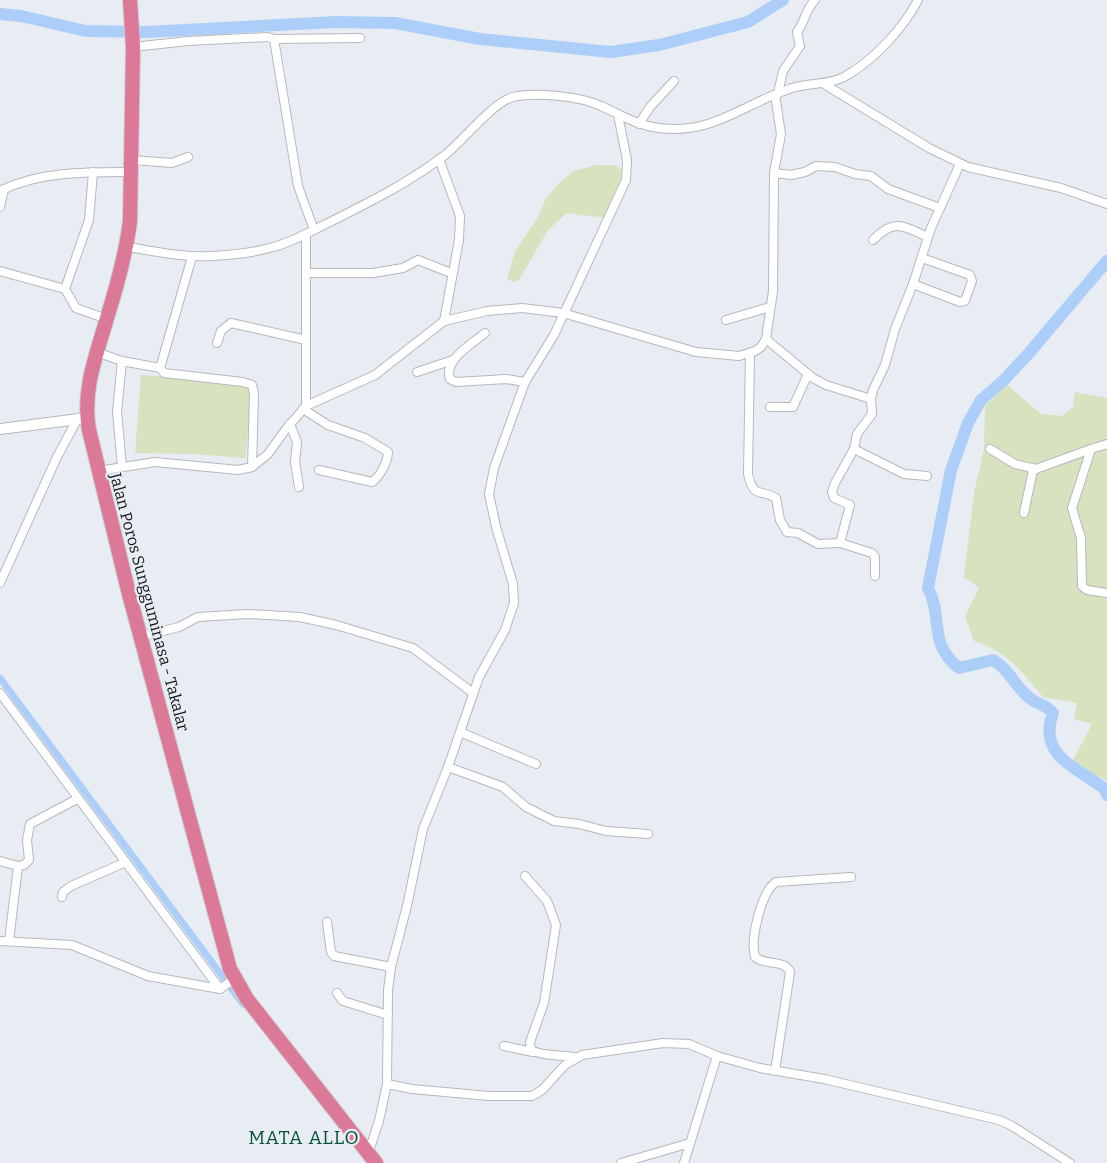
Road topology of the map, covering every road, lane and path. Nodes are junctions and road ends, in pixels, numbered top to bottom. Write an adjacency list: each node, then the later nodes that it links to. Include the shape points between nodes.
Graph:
1 (130, 0): 5 (highway, Jalan Poros Sungguminasa - Takalar)
2 (815, 0): 9 (street, via 797,32 800,46 783,70)
3 (918, 0): 8 (street, via 906,19 865,62 846,76)
4 (360, 38): 6 (street)
5 (133, 39): 6 (street); 15 (highway, Jalan Poros Sungguminasa - Takalar)
6 (274, 39): 22 (street, via 298,186)
7 (674, 81): 11 (street)
8 (824, 84): 9 (street, via 807,84); 14 (street)
9 (777, 94): 11 (street, via 719,122 691,129); 17 (street, via 781,134)
10 (618, 116): 11 (street); 13 (street, via 585,101 513,97 496,106); 35 (street, via 627,160 626,180)
11 (639, 124)
12 (188, 156): 15 (street, via 172,163)
13 (440, 159): 22 (street, via 379,198); 31 (street, via 460,216)
14 (960, 164): 19 (street, via 1061,188); 21 (street)
15 (132, 166): 16 (street); 26 (highway, Jalan Poros Sungguminasa - Takalar)
16 (93, 172): 18 (street, via 56,175); 33 (street, via 89,220)
17 (774, 173): 21 (street, via 791,175 816,166 834,166 871,176 888,189); 34 (street)
18 (2, 190): 20 (street)
19 (1107, 204)
20 (0, 207)
21 (940, 208): 24 (street)
22 (314, 230): 23 (street)
23 (306, 235): 27 (street, via 254,252); 30 (street)
24 (928, 237): 25 (street, via 894,225 884,229); 28 (street)
25 (873, 240)
26 (127, 247): 27 (street); 36 (highway, Jalan Poros Sungguminasa - Takalar)
27 (192, 256): 47 (street)
28 (922, 258): 32 (street); 32 (street, via 970,275 972,282 965,301 960,302)
29 (0, 271): 33 (street)
30 (306, 273): 31 (street, via 373,273 403,268 418,260); 41 (street)
31 (452, 273): 38 (street)
32 (913, 284): 51 (street)
33 (65, 289): 36 (street, via 76,308)
34 (770, 307): 37 (street); 40 (street)
35 (564, 313): 38 (street, via 506,308); 44 (street, via 696,352); 50 (street)
36 (107, 319): 43 (highway, Jalan Poros Sungguminasa - Takalar)
37 (726, 320)
38 (444, 322): 52 (street, via 375,375)
39 (485, 333): 45 (street)
40 (766, 339): 44 (street, via 762,348); 49 (street)
41 (306, 340): 42 (street, via 231,323 224,327); 52 (street)
42 (217, 343)
43 (96, 352): 46 (street); 54 (highway, Jalan Poros Sungguminasa - Takalar)
44 (750, 354): 69 (street, via 748,474 751,486 757,493 776,498 780,520 787,532 818,544)
45 (453, 360): 48 (street); 50 (street, via 449,373 453,381 506,379)
46 (122, 361): 47 (street); 61 (street, via 117,412)
47 (160, 368): 62 (street, via 164,373 252,385)
48 (417, 372)
49 (808, 374): 51 (street, via 826,385); 53 (street, via 793,407)
50 (525, 382): 75 (street, via 501,445 489,489 496,527 513,584 514,603 505,630)
51 (871, 399): 58 (street, via 872,414 857,434)
52 (305, 407): 55 (street); 64 (street, via 328,425 365,438 388,452 387,461 372,482)
53 (770, 407)
54 (82, 418): 56 (street); 65 (highway, Jalan Poros Sungguminasa - Takalar); 71 (street, via 57,457)
55 (290, 424): 62 (street, via 268,454); 67 (street, via 297,442 295,462)
56 (0, 429)
57 (1107, 444): 60 (street)
58 (854, 448): 66 (street, via 904,474); 69 (street, via 832,492 834,498 850,505)
59 (990, 449): 63 (street, via 1014,464)
60 (1091, 449): 63 (street); 72 (street, via 1072,508 1081,538 1082,586 1087,590)
61 (122, 466): 62 (street, via 155,462 229,469); 65 (street)
62 (252, 467)
63 (1036, 468): 68 (street, via 1031,475)
64 (319, 470)
65 (98, 471): 73 (highway, Jalan Poros Sungguminasa - Takalar)
66 (928, 476)
67 (299, 486)
68 (1024, 513)
69 (840, 543): 70 (street, via 872,554)
70 (875, 576)
71 (0, 583)
72 (1107, 593)
73 (142, 636): 75 (street, via 179,627 198,618 248,614 300,617 346,627 413,648); 90 (highway, Jalan Poros Sungguminasa - Takalar, via 223,950)
74 (0, 693): 79 (street)
75 (473, 693): 76 (street)
76 (460, 732): 77 (street); 78 (street)
77 (536, 764)
78 (448, 767): 80 (street, via 503,787 526,807 554,821 606,831); 89 (street, via 423,829)
79 (77, 798): 82 (street); 83 (street, via 30,824 27,840 29,860)
80 (648, 834)
81 (0, 861): 83 (street)
82 (126, 862): 86 (street, via 76,883 63,892); 90 (street)
83 (18, 866): 88 (street)
84 (525, 876): 94 (street, via 547,901 556,925 544,1003 530,1042)
85 (851, 877): 97 (street, via 776,882 761,902 755,957 783,965 790,972)
86 (62, 897)
87 (327, 922): 89 (street, via 334,956)
88 (4, 941): 90 (street, via 72,945 140,974)
89 (391, 967): 92 (street)
90 (226, 985): 100 (highway, Jalan Poros Sungguminasa - Takalar)
91 (337, 993): 92 (street, via 343,1002)
92 (388, 1014): 98 (street)
93 (504, 1046): 94 (street)
94 (533, 1052): 96 (street)
95 (718, 1056): 96 (street, via 694,1045 663,1043); 97 (street); 99 (street)
96 (574, 1057): 98 (street, via 532,1096 489,1096)
97 (775, 1071): 103 (street, via 999,1120)
98 (387, 1084): 100 (street)
99 (690, 1143): 101 (street); 102 (street)
100 (372, 1158)
101 (621, 1163)
102 (684, 1163)
103 (1070, 1163)

